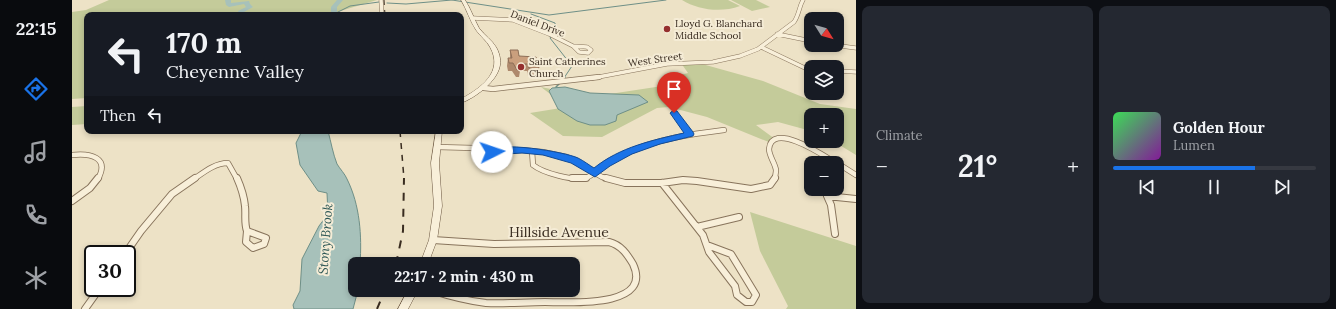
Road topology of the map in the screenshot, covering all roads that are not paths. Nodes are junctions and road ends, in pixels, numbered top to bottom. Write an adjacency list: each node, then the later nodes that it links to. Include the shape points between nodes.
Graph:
1 (381, 0): 4 (street)
2 (803, 0): 6 (street, West Street, via 796,19)
3 (464, 2): 5 (main road)
4 (382, 12)
5 (472, 18): 8 (street, Daniel Drive, via 513,20); 15 (main road, via 496,54 496,69)
6 (777, 34): 7 (street); 10 (street, West Street)
7 (804, 40)
8 (573, 46)
9 (844, 46): 11 (street)
10 (762, 47): 12 (street); 15 (street, West Street, via 748,54 721,61 667,64 585,80)
11 (856, 48)
12 (804, 67)
13 (844, 71): 14 (street)
14 (856, 72)
15 (484, 88): 16 (main road)
16 (464, 99)
17 (674, 113): 20 (street)
18 (724, 130): 20 (street)
19 (439, 134): 21 (main road)
20 (690, 134): 26 (street, via 628,152)
21 (437, 147): 22 (street, via 474,148 492,152); 35 (main road, via 435,163 438,206)
22 (532, 151): 26 (street, via 567,157); 26 (street, via 533,165 538,169 575,179 586,178)
23 (72, 155): 30 (street, via 87,154 96,157 100,160 102,170 100,178)
24 (825, 156): 28 (street, via 800,142 781,138 771,142 768,150 776,169 775,179 770,185 751,189 683,180)
25 (844, 167): 27 (street)
26 (595, 173): 28 (street, via 625,183)
27 (856, 174)
28 (662, 183): 32 (street)
29 (856, 199): 34 (street, via 827,196 831,205)
30 (72, 201)
31 (739, 217): 32 (street)
32 (698, 227): 37 (street)
33 (247, 231): 36 (street, via 242,190 231,166 222,163 172,194)
34 (834, 234)
35 (433, 240): 38 (main road); 41 (street, Hillside Avenue, via 494,244 609,242 618,245 626,253 638,276 634,286 629,290 615,298 602,301 487,303)
36 (131, 245)
37 (707, 245): 37 (street, via 709,252 735,286 737,295 746,302 752,302 756,296 731,254)
38 (427, 257)
39 (94, 297): 42 (street)
40 (409, 297): 43 (main road)
41 (449, 297)
42 (85, 309)
43 (403, 309)

